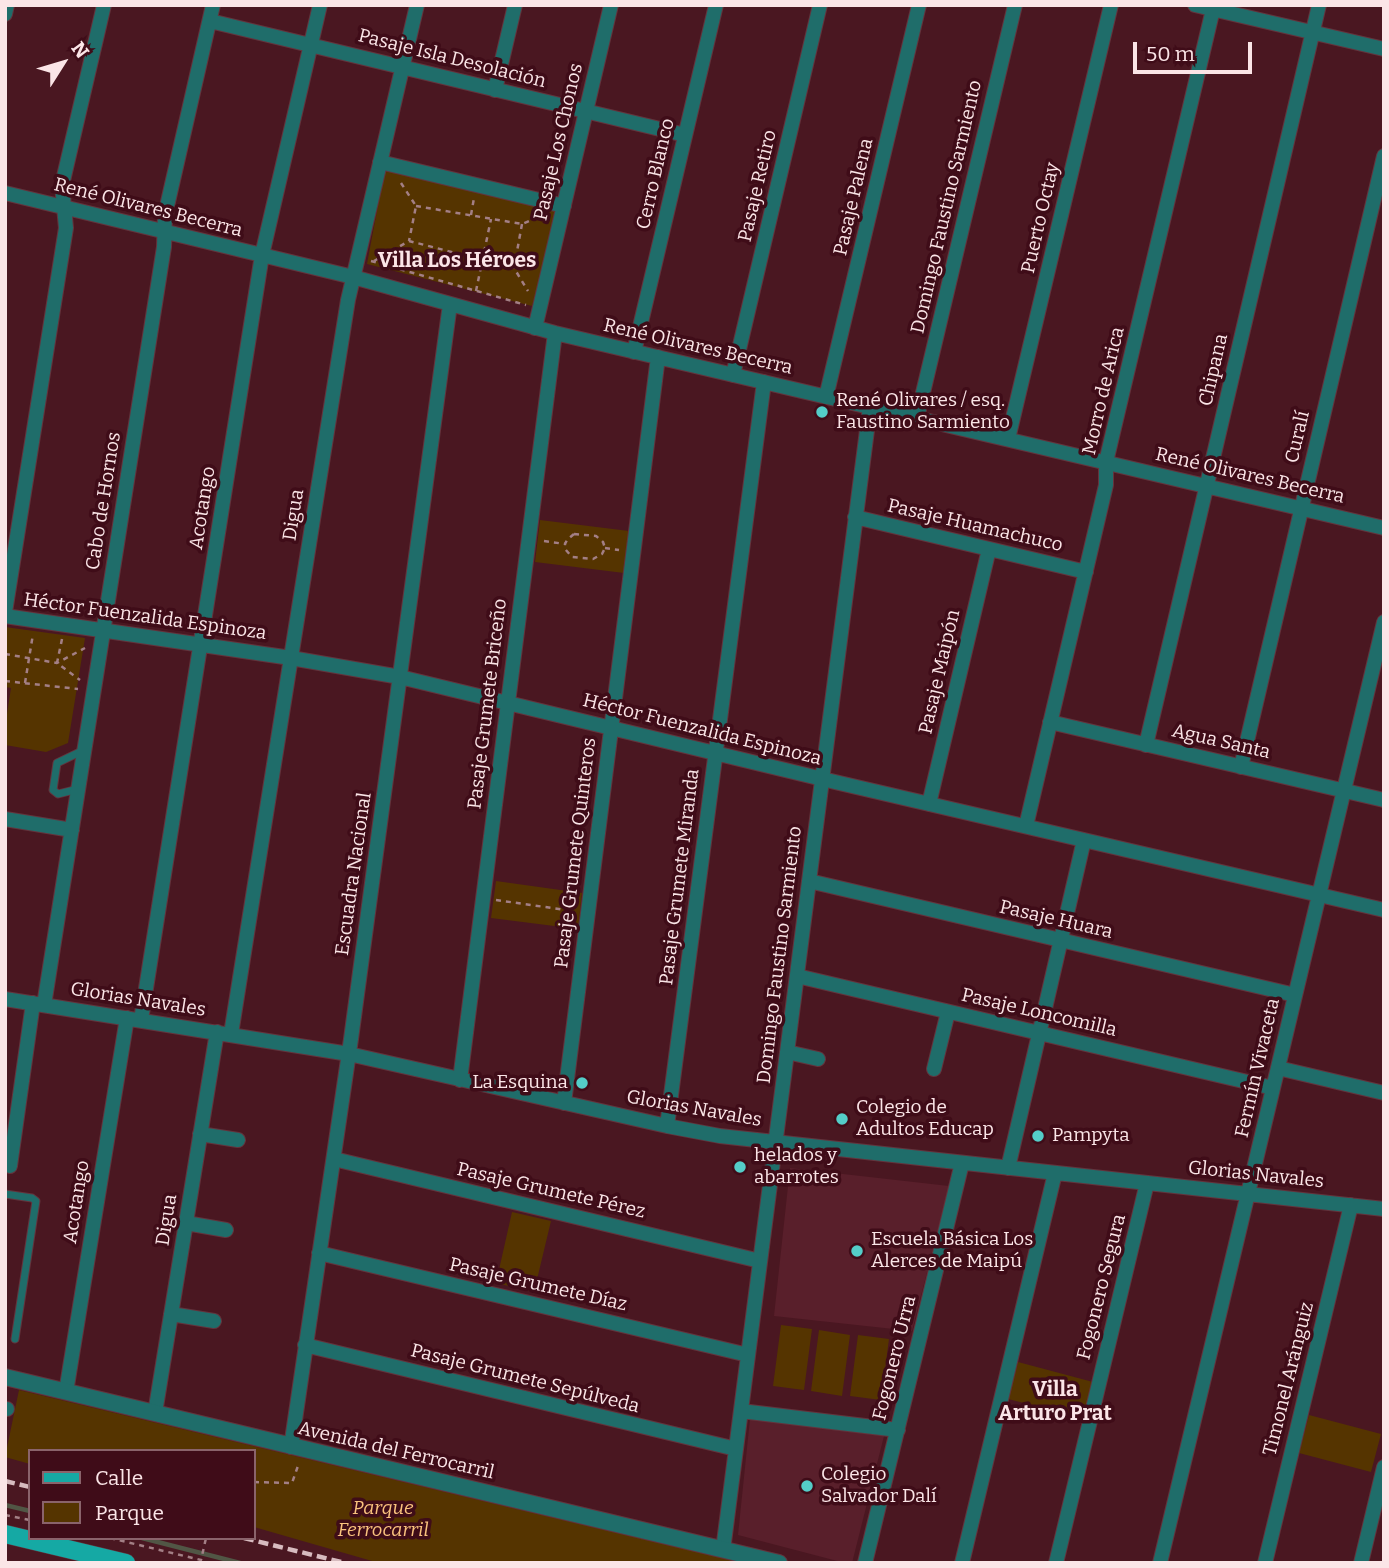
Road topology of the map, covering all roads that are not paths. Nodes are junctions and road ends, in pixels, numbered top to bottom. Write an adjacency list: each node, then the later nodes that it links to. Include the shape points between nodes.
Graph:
1 (7, 5): 16 (street)
2 (104, 5): 29 (street, via 62,185)
3 (213, 5): 17 (street, Cabo de Hornos)
4 (320, 5): 19 (street, Acotango)
5 (418, 5): 21 (street, Digua)
6 (515, 5): 22 (street)
7 (611, 5): 23 (street, Pasaje Los Chonos)
8 (716, 5): 24 (street, Cerro Blanco)
9 (820, 5): 38 (street, Pasaje Retiro)
10 (919, 5): 40 (street, Pasaje Palena)
11 (1015, 5): 42 (street, Domingo Faustino Sarmiento)
12 (1111, 5): 43 (street, Puerto Octay)
13 (1195, 5): 15 (street)
14 (1319, 5): 18 (street, Chipana)
15 (1213, 7): 18 (street); 44 (street, Morro de Arica)
16 (5, 13)
17 (210, 21): 19 (street, Pasaje Isla Desolación); 30 (street, Cabo de Hornos)
18 (1313, 33): 20 (street); 45 (street, Chipana)
19 (310, 45): 21 (street, Pasaje Isla Desolación); 31 (street, Acotango)
20 (1384, 49)
21 (403, 67): 22 (street, Pasaje Isla Desolación); 26 (street, Digua)
22 (495, 89): 23 (street, Pasaje Isla Desolación)
23 (586, 111): 24 (street, Pasaje Isla Desolación); 28 (street, Pasaje Los Chonos)
24 (685, 135): 36 (street, Cerro Blanco)
25 (1384, 156): 46 (street, Curalí)
26 (385, 163): 28 (street); 32 (street, Digua)
27 (5, 193): 29 (street, René Olivares Becerra)
28 (564, 206): 34 (street, Pasaje Los Chonos)
29 (64, 207): 30 (street, René Olivares Becerra); 51 (street, via 66,228)
30 (164, 231): 31 (street, René Olivares Becerra); 53 (street, Cabo de Hornos)
31 (262, 255): 32 (street, René Olivares Becerra); 54 (street, Acotango)
32 (353, 277): 33 (street, René Olivares Becerra); 55 (street, Digua)
33 (450, 304): 34 (street, René Olivares Becerra); 56 (street, Escuadra Nacional)
34 (535, 328): 35 (street, René Olivares Becerra)
35 (555, 333): 36 (street, René Olivares Becerra); 57 (street, Pasaje Grumete Briceño)
36 (634, 352): 37 (street, René Olivares Becerra)
37 (658, 358): 38 (street, René Olivares Becerra); 59 (street, Pasaje Grumete Quinteros)
38 (733, 375): 39 (street, René Olivares Becerra)
39 (764, 382): 40 (street, René Olivares Becerra); 62 (street, Pasaje Grumete Miranda)
40 (826, 397): 41 (street, René Olivares Becerra)
41 (870, 407): 42 (street, René Olivares Becerra); 47 (street, Domingo Faustino Sarmiento)
42 (917, 418): 43 (street, René Olivares Becerra)
43 (1009, 439): 44 (street, René Olivares Becerra)
44 (1106, 462): 45 (street, René Olivares Becerra); 50 (street, Morro de Arica, via 1106,485)
45 (1206, 486): 46 (street, René Olivares Becerra); 60 (street, Chipana)
46 (1301, 509): 48 (street, René Olivares Becerra); 63 (street, Curalí)
47 (855, 517): 49 (street, Pasaje Huamachuco); 64 (street, Domingo Faustino Sarmiento)
48 (1384, 528)
49 (989, 549): 50 (street, Pasaje Huamachuco); 68 (street, Pasaje Maipón)
50 (1086, 572): 58 (street, Morro de Arica)
51 (5, 614): 53 (street, Héctor Fuenzalida Espinoza)
52 (1384, 622): 66 (street, Fermín Vivaceta)
53 (102, 636): 54 (street, Héctor Fuenzalida Espinoza); 61 (street, Cabo de Hornos)
54 (201, 645): 55 (street, Héctor Fuenzalida Espinoza); 82 (street, Acotango)
55 (291, 658): 56 (street, Héctor Fuenzalida Espinoza); 83 (street, Digua)
56 (400, 677): 57 (street, Héctor Fuenzalida Espinoza); 86 (street, Escuadra Nacional)
57 (507, 703): 59 (street, Héctor Fuenzalida Espinoza); 90 (street, Pasaje Grumete Briceño)
58 (1050, 722): 60 (street, Agua Santa); 70 (street, Morro de Arica)
59 (611, 728): 62 (street, Héctor Fuenzalida Espinoza); 93 (street, Pasaje Grumete Quinteros)
60 (1146, 744): 63 (street, Agua Santa)
61 (84, 750): 65 (street, Cabo de Hornos); 65 (lane, via 57,763 53,790 58,794)
62 (715, 753): 64 (street, Héctor Fuenzalida Espinoza); 94 (street, Pasaje Grumete Miranda)
63 (1241, 766): 66 (street, Agua Santa)
64 (822, 779): 68 (street, Héctor Fuenzalida Espinoza); 73 (street, Domingo Faustino Sarmiento)
65 (78, 789): 71 (street, Cabo de Hornos)
66 (1344, 791): 67 (street, Agua Santa); 74 (street, Fermín Vivaceta)
67 (1384, 800)
68 (929, 804): 70 (street, Héctor Fuenzalida Espinoza)
69 (5, 819): 71 (street)
70 (1026, 826): 72 (street, Héctor Fuenzalida Espinoza)
71 (72, 830): 80 (street, Cabo de Hornos)
72 (1084, 840): 74 (street, Héctor Fuenzalida Espinoza); 76 (street)
73 (809, 881): 76 (street, Pasaje Huara); 77 (street, Domingo Faustino Sarmiento)
74 (1319, 895): 75 (street, Héctor Fuenzalida Espinoza); 78 (street, Fermín Vivaceta)
75 (1384, 910)
76 (1060, 941): 78 (street, Pasaje Huara); 84 (street)
77 (797, 976): 81 (street, Pasaje Loncomilla); 85 (street, Domingo Faustino Sarmiento)
78 (1295, 995): 88 (street, Fermín Vivaceta)
79 (5, 999): 80 (street, Glorias Navales)
80 (39, 1004): 82 (street, Glorias Navales); 100 (street, Cabo de Hornos)
81 (948, 1012): 84 (street, Pasaje Loncomilla); 89 (street)
82 (134, 1019): 83 (street, Glorias Navales); 118 (street, Acotango)
83 (224, 1033): 86 (street, Glorias Navales); 95 (street, Digua)
84 (1039, 1033): 91 (street, Pasaje Loncomilla); 101 (street)
85 (787, 1052): 87 (street); 97 (street, Domingo Faustino Sarmiento)
86 (349, 1054): 90 (street, Glorias Navales); 98 (street, Escuadra Nacional)
87 (818, 1059)
88 (1278, 1068): 91 (street, Fermín Vivaceta); 92 (street)
89 (934, 1069)
90 (460, 1080): 93 (street, Glorias Navales)
91 (1273, 1088): 105 (street, Fermín Vivaceta)
92 (1383, 1090)
93 (564, 1103): 94 (street, Glorias Navales)
94 (667, 1126): 97 (street, Glorias Navales)
95 (200, 1134): 96 (street); 108 (street, Digua)
96 (238, 1140)
97 (775, 1142): 99 (street, Glorias Navales); 111 (street, Domingo Faustino Sarmiento)
98 (334, 1159): 110 (street, Escuadra Nacional); 111 (street, Pasaje Grumete Pérez)
99 (962, 1163): 101 (street, Glorias Navales); 121 (street, Fogonero Urra)
100 (10, 1166)
101 (1008, 1168): 102 (street, Glorias Navales)
102 (1055, 1173): 103 (street, Glorias Navales); 132 (street)
103 (1147, 1183): 105 (street, Glorias Navales); 133 (street, Fogonero Segura)
104 (5, 1194): 114 (lane, via 36,1201)
105 (1247, 1194): 106 (street, Glorias Navales); 134 (street, Fermín Vivaceta)
106 (1351, 1205): 107 (street, Glorias Navales); 135 (street, Timonel Aránguiz)
107 (1384, 1209)
108 (186, 1223): 109 (street); 112 (street, Digua)
109 (226, 1230)
110 (319, 1253): 115 (street, Escuadra Nacional); 116 (street, Pasaje Grumete Díaz)
111 (760, 1261): 116 (street, Domingo Faustino Sarmiento)
112 (171, 1314): 113 (street); 120 (street, Digua)
113 (214, 1321)
114 (15, 1339)
115 (305, 1345): 122 (street, Escuadra Nacional); 123 (street, Pasaje Grumete Sepúlveda)
116 (748, 1355): 119 (street, Domingo Faustino Sarmiento)
117 (5, 1377): 118 (street, Avenida del Ferrocarril)
118 (66, 1392): 120 (street, Avenida del Ferrocarril)
119 (741, 1411): 121 (street); 123 (street, Domingo Faustino Sarmiento)
120 (155, 1413): 122 (street, Avenida del Ferrocarril)
121 (898, 1430): 131 (street, Fogonero Urra)
122 (297, 1449): 128 (street, Avenida del Ferrocarril)
123 (736, 1450): 128 (street, Domingo Faustino Sarmiento)
124 (1384, 1467): 136 (street)
125 (5, 1534): 126 (main road)
126 (28, 1540)
127 (30, 1540): 129 (main road)
128 (723, 1550): 130 (street, Avenida del Ferrocarril)
129 (126, 1563)
130 (779, 1563)
131 (865, 1563)
132 (962, 1563)
133 (1056, 1563)
134 (1160, 1563)
135 (1265, 1563)
136 (1361, 1563)

